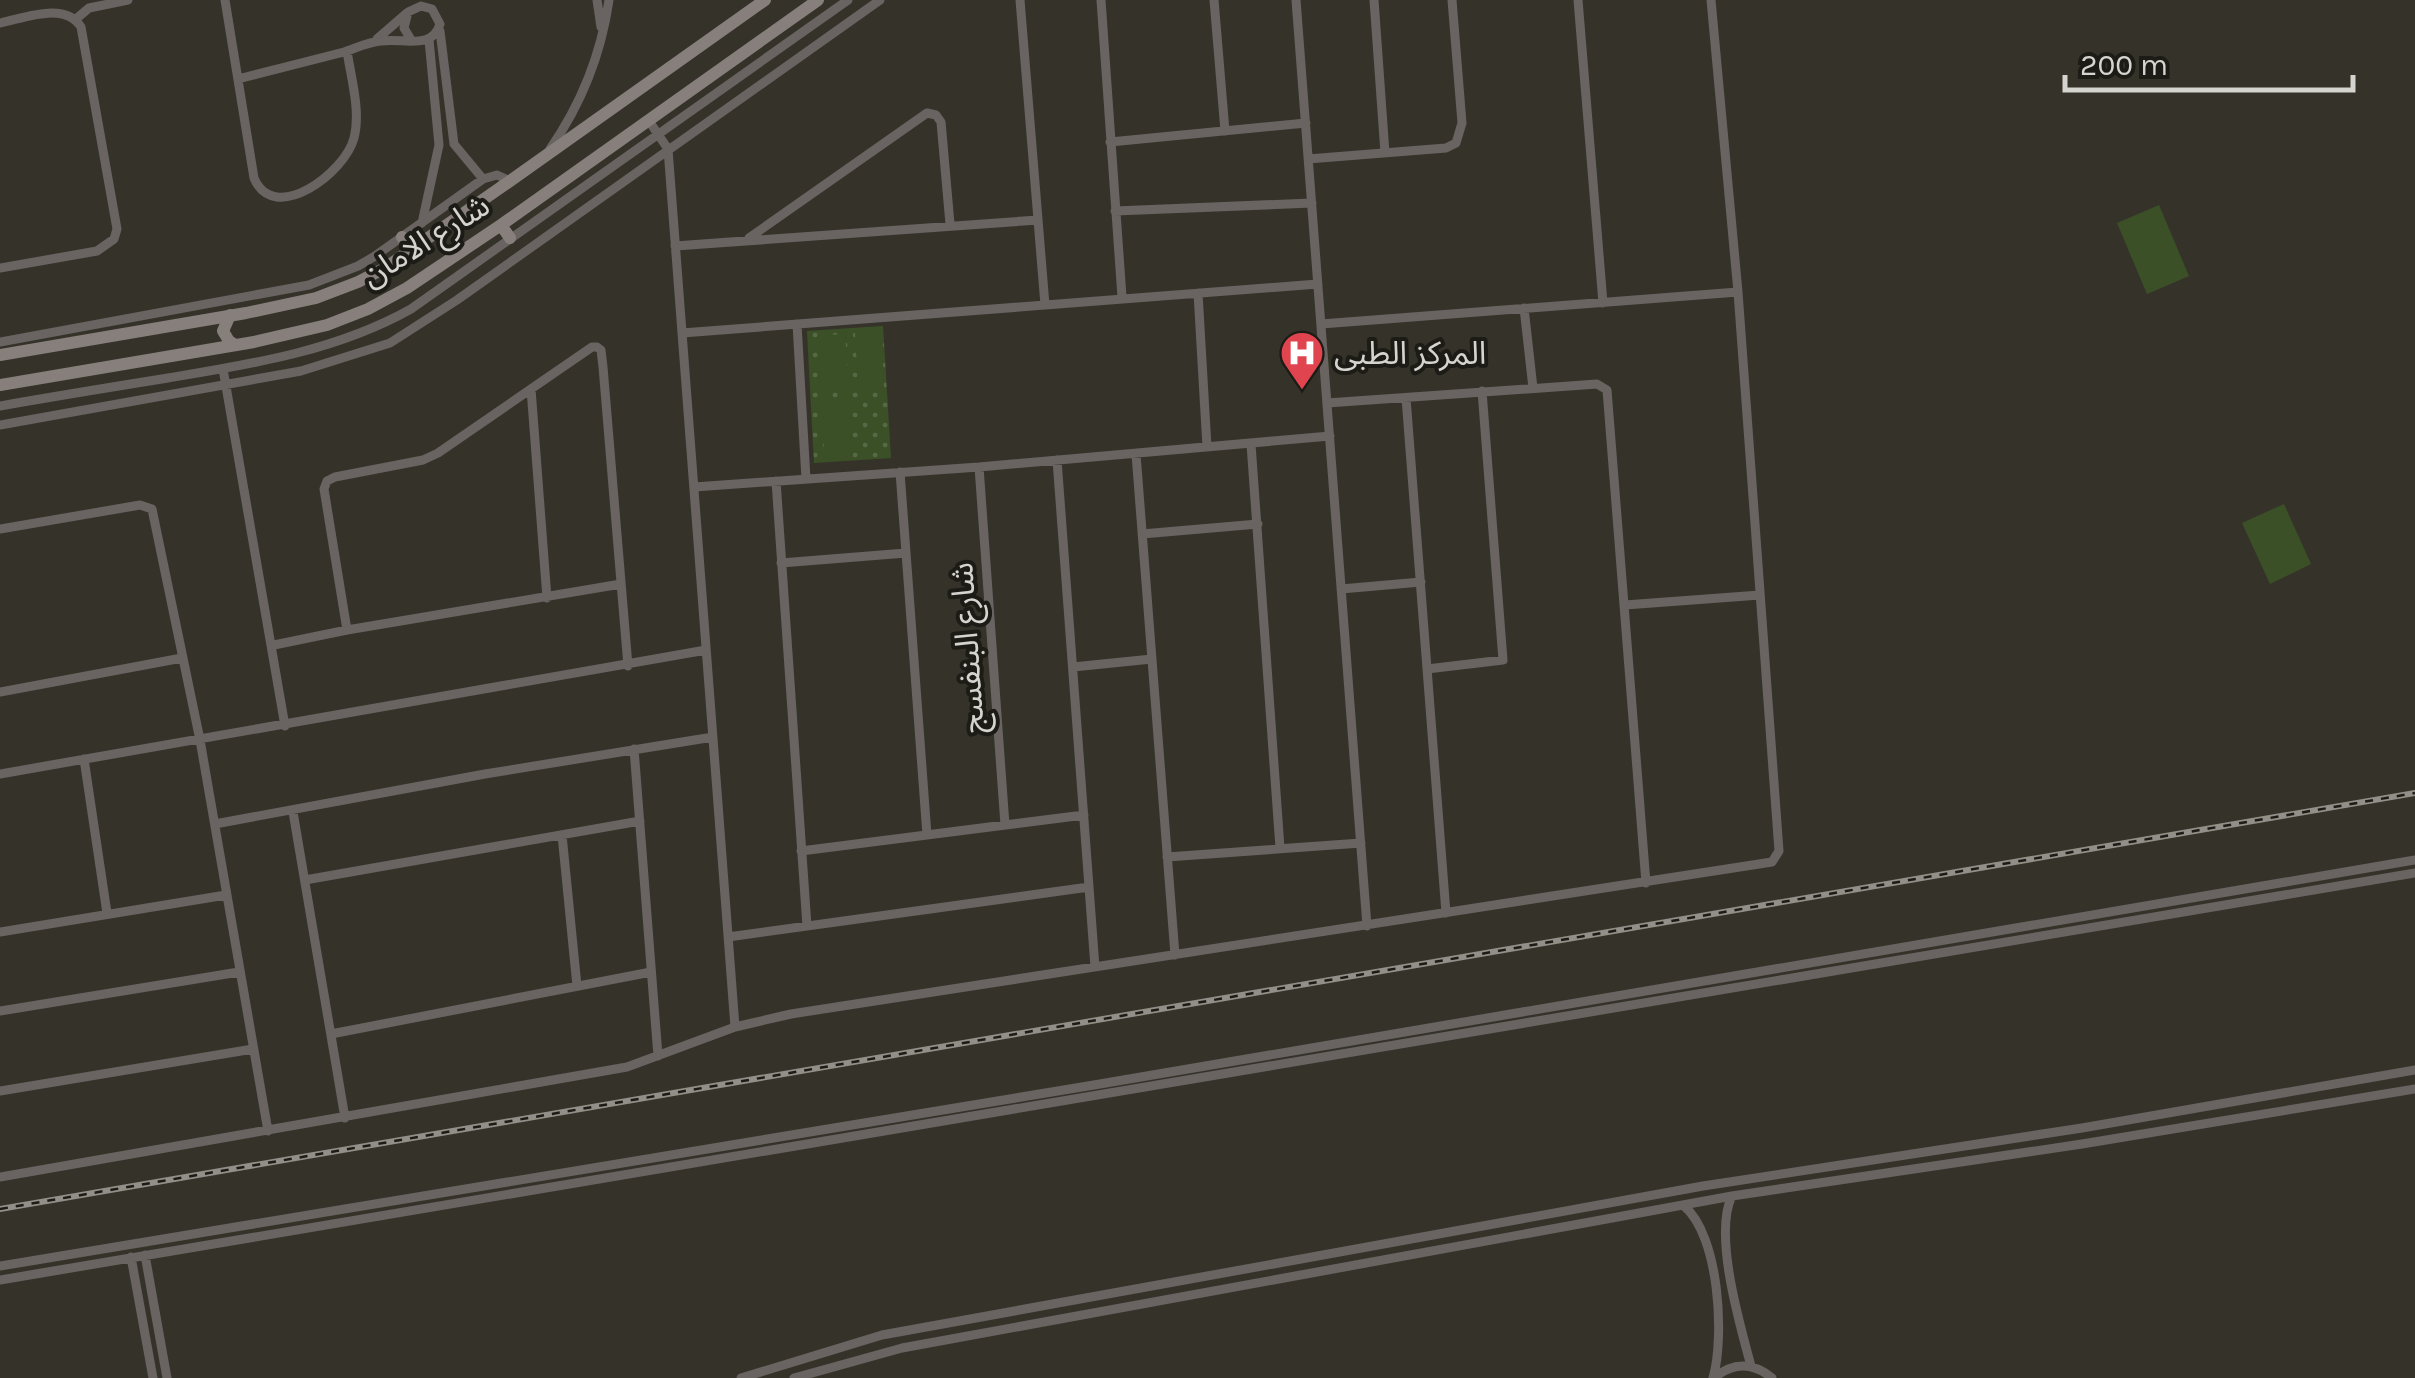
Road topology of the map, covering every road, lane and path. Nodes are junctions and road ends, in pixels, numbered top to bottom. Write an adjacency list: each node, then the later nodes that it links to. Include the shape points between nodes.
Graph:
1 (128, 0): 20 (street, via 89,8)
2 (226, 0): 28 (street)
3 (438, 0): 19 (street)
4 (596, 0): 23 (street)
5 (609, 0): 23 (street)
6 (765, 0): 38 (street, شارع الامان)
7 (818, 0): 29 (street, شارع الامان)
8 (848, 0): 32 (street)
9 (880, 0): 36 (street)
10 (1020, 0): 44 (street)
11 (1101, 0): 33 (street)
12 (1214, 0): 31 (street)
13 (1296, 0): 30 (street)
14 (1374, 0): 37 (street)
15 (1452, 0): 37 (street, via 1459,138 1446,148)
16 (1578, 0): 58 (street)
17 (1712, 0): 55 (street)
18 (414, 6): 19 (street); 24 (street, via 404,22); 26 (street)
19 (436, 13): 22 (street)
20 (76, 20): 21 (street, via 56,12); 53 (street, via 118,229 98,250)
21 (0, 23)
22 (439, 28): 25 (street); 34 (street)
23 (603, 35): 38 (street, via 581,100)
24 (410, 38): 25 (street); 26 (street)
25 (429, 40): 35 (street)
26 (375, 41): 27 (street)
27 (347, 50): 28 (street); 28 (street, via 357,118 346,158 323,181 280,198 259,190 254,178)
28 (238, 80)
29 (648, 120): 32 (street); 47 (street, شارع الامان)
30 (1306, 122): 31 (street); 39 (street)
31 (1225, 131): 33 (street)
32 (658, 134): 36 (street); 49 (street)
33 (1110, 142): 43 (street)
34 (454, 144): 35 (street); 40 (street)
35 (439, 145): 45 (street)
36 (668, 149): 51 (street); 72 (street, via 390,343)
37 (1385, 153): 39 (street)
38 (546, 155): 41 (street, شارع الامان)
39 (1308, 159): 42 (street)
40 (483, 179): 41 (street); 45 (street)
41 (510, 181): 52 (street, شارع الامان)
42 (1312, 202): 43 (street); 54 (street)
43 (1116, 211): 57 (street)
44 (1038, 220): 46 (street); 59 (street)
45 (422, 223): 48 (street)
46 (950, 224): 50 (street); 50 (street, via 942,122 927,113)
47 (501, 226): 49 (street); 67 (street, شارع الامان, via 368,309)
48 (402, 237): 52 (street); 66 (street, via 358,266 309,285)
49 (510, 238): 70 (street, via 372,330)
50 (747, 240): 51 (street)
51 (675, 246): 65 (street)
52 (411, 250): 61 (street, شارع الامان, via 330,294)
53 (0, 268)
54 (1318, 284): 56 (street); 64 (street)
55 (1738, 292): 58 (street); 98 (street)
56 (1198, 293): 57 (street); 82 (street)
57 (1122, 297): 59 (street)
58 (1603, 302): 60 (street)
59 (1045, 305): 63 (street)
60 (1524, 308): 64 (street); 73 (street)
61 (230, 315): 62 (street, شارع الامان); 67 (street, via 223,331)
62 (173, 324): 68 (street, via 182,339); 69 (street, شارع الامان)
63 (797, 324): 65 (street); 87 (street)
64 (1321, 324): 77 (street)
65 (682, 334): 89 (street)
66 (0, 342)
67 (236, 345): 68 (street, شارع الامان)
68 (177, 354): 71 (street, شارع الامان)
69 (0, 355)
70 (223, 369): 72 (street); 78 (street)
71 (0, 385)
72 (226, 386): 79 (street); 102 (street)
73 (1533, 388): 75 (street); 100 (street, via 1598,384 1607,390)
74 (531, 390): 96 (street, via 592,347 602,350); 99 (street); 101 (street, via 423,460 328,481)
75 (1482, 391): 76 (street); 108 (street, via 1503,660)
76 (1406, 398): 77 (street); 95 (street)
77 (1327, 404): 80 (street)
78 (0, 406)
79 (0, 425)
80 (1330, 436): 81 (street); 97 (street)
81 (1251, 444): 82 (street); 90 (street)
82 (1207, 448): 83 (street)
83 (1136, 454): 84 (street); 92 (street)
84 (1057, 460): 85 (street); 107 (street)
85 (978, 467): 86 (street); 120 (street, شارع البنفسج)
86 (900, 472): 87 (street); 93 (street)
87 (806, 479): 88 (street)
88 (776, 481): 89 (street); 94 (street)
89 (694, 487): 103 (street)
90 (1258, 524): 92 (street); 124 (street)
91 (0, 529): 104 (street, via 140,505 152,509)
92 (1142, 534): 105 (street)
93 (906, 553): 94 (street); 122 (street)
94 (781, 562): 125 (street)
95 (1421, 582): 97 (street); 108 (street)
96 (621, 584): 99 (street); 106 (street)
97 (1341, 589): 123 (street)
98 (1760, 596): 100 (street); 130 (street, via 1778,856 1768,864)
99 (547, 598): 101 (street)
100 (1625, 605): 130 (street)
101 (347, 630): 102 (street)
102 (274, 646): 110 (street)
103 (706, 650): 106 (street); 111 (street)
104 (182, 658): 109 (street); 112 (street)
105 (1152, 660): 107 (street); 126 (street)
106 (628, 666): 110 (street)
107 (1073, 667): 117 (street)
108 (1428, 669): 134 (street)
109 (0, 692)
110 (286, 726): 112 (street)
111 (713, 737): 113 (street); 138 (street)
112 (200, 740): 114 (street); 119 (street)
113 (634, 749): 116 (street); 118 (street)
114 (84, 758): 115 (street); 133 (street)
115 (0, 774)
116 (293, 812): 119 (street); 129 (street)
117 (1084, 815): 120 (street); 131 (street)
118 (640, 821): 121 (street); 142 (street)
119 (215, 824): 132 (street)
120 (1005, 825): 122 (street)
121 (562, 835): 129 (street); 143 (street)
122 (927, 835): 125 (street)
123 (1361, 842): 124 (street); 136 (street)
124 (1280, 848): 126 (street)
125 (802, 851): 135 (street)
126 (1167, 857): 139 (street)
127 (2415, 860): 163 (street)
128 (2415, 874): 164 (street)
129 (305, 880): 146 (street)
130 (1646, 882): 134 (street)
131 (1089, 887): 135 (street); 140 (street)
132 (226, 895): 133 (street); 141 (street)
133 (106, 913): 137 (street)
134 (1446, 913): 136 (street)
135 (806, 926): 138 (street)
136 (1367, 926): 139 (street)
137 (0, 932)
138 (728, 937): 145 (street)
139 (1174, 955): 140 (street)
140 (1095, 967): 145 (street)
141 (240, 972): 144 (street); 147 (street)
142 (651, 972): 143 (street); 148 (street)
143 (578, 986): 146 (street)
144 (0, 1011)
145 (735, 1026): 148 (street)
146 (331, 1034): 154 (street)
147 (253, 1049): 150 (street); 155 (street)
148 (658, 1056): 154 (street)
149 (2415, 1070): 152 (street)
150 (0, 1090)
151 (2414, 1091): 153 (street)
152 (2286, 1093): 153 (street); 156 (street)
153 (2288, 1110): 158 (street)
154 (345, 1118): 155 (street)
155 (268, 1131): 157 (street)
156 (1780, 1174): 158 (street); 161 (street)
157 (0, 1177)
158 (1783, 1191): 159 (street)
159 (1732, 1196): 160 (street); 170 (street, via 1725,1231)
160 (1684, 1206): 162 (street); 175 (street, via 1706,1238 1720,1330)
161 (1564, 1211): 162 (street); 168 (street)
162 (1566, 1228): 169 (street)
163 (119, 1245): 165 (street); 166 (street)
164 (145, 1255): 165 (street); 172 (street)
165 (126, 1258): 167 (street); 171 (street)
166 (0, 1266)
167 (0, 1280)
168 (844, 1345): 169 (street); 173 (street)
169 (848, 1362): 174 (street)
170 (1751, 1366): 175 (street, via 1728,1368); 176 (street)
171 (153, 1378)
172 (167, 1378)
173 (741, 1378)
174 (794, 1378)
175 (1714, 1378)
176 (1772, 1378)

